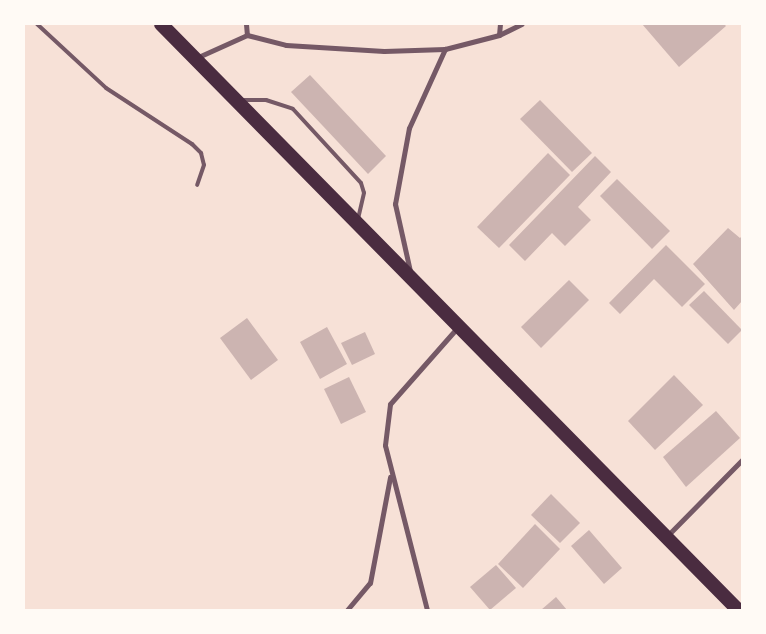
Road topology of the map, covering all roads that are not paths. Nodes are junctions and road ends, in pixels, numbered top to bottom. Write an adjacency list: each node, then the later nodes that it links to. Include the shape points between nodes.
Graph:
1 (37, 24): 11 (lane, via 106,88 192,144 204,165)
2 (162, 24): 9 (highway)
3 (246, 24): 6 (street)
4 (500, 24): 7 (street)
5 (522, 24): 7 (street)
6 (247, 35): 8 (street, via 286,45 384,51); 9 (street)
7 (499, 35): 8 (street)
8 (445, 50): 13 (street, via 409,128 394,204)
9 (196, 59): 10 (highway)
10 (237, 100): 12 (highway); 12 (lane, via 266,100 293,109 361,182 364,194)
11 (197, 185)
12 (358, 222): 13 (highway)
13 (411, 276): 14 (highway)
14 (459, 325): 16 (street, via 390,404 385,445); 17 (highway)
15 (742, 460): 17 (street)
16 (391, 474): 18 (street, via 370,583); 19 (street)
17 (666, 537): 20 (highway)
18 (347, 610)
19 (427, 610)
20 (738, 610)

